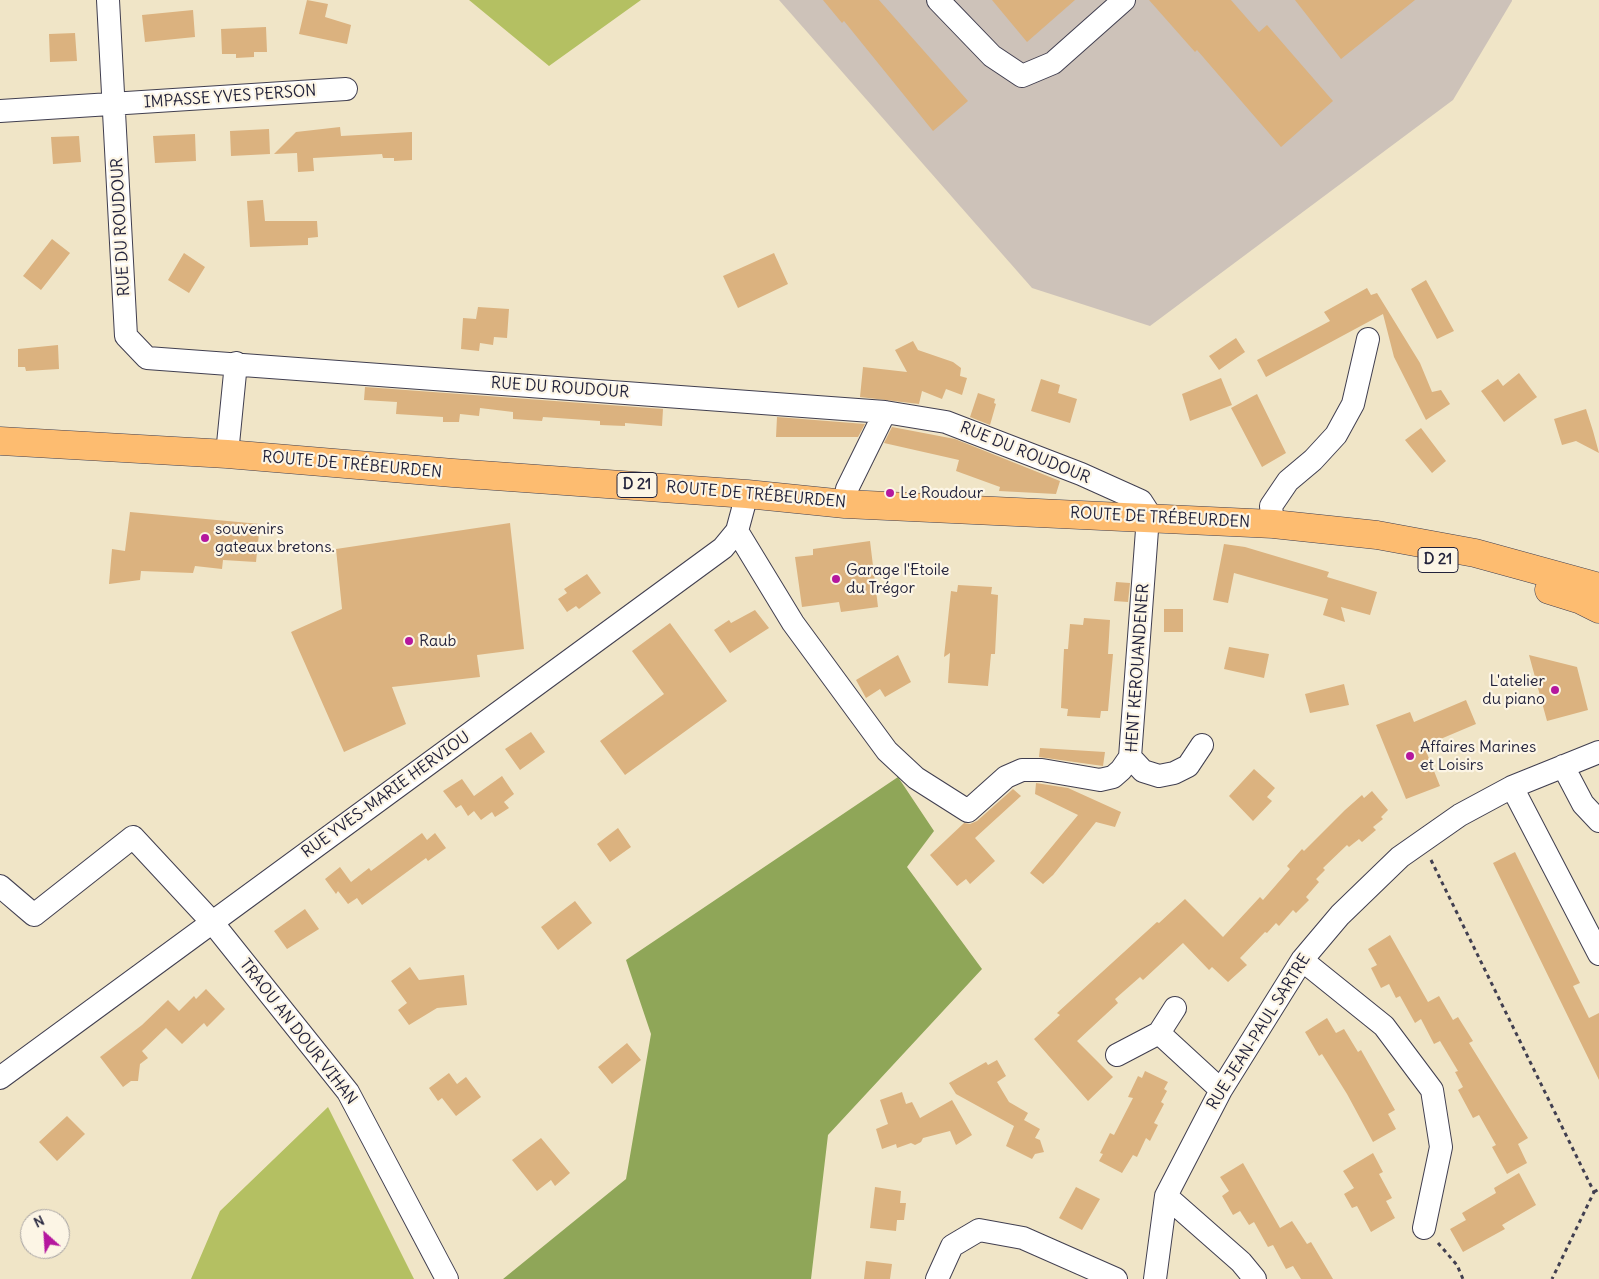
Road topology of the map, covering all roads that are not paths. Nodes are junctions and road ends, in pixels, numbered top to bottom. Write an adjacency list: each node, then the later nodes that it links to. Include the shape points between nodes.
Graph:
1 (108, 0): 5 (street, RUE DU ROUDOUR)
2 (938, 0): 3 (street, via 992,56 1022,76 1053,63)
3 (1124, 0)
4 (346, 89): 5 (street, IMPASSE YVES PERSON)
5 (114, 106): 6 (street, IMPASSE YVES PERSON); 8 (street, RUE DU ROUDOUR, via 126,336 146,358)
6 (0, 111)
7 (1368, 339): 15 (street, via 1353,404 1336,435 1288,481 1271,506)
8 (236, 363): 9 (street, RUE DU ROUDOUR); 11 (street)
9 (885, 412): 13 (street, via 847,489); 14 (street, RUE DU ROUDOUR, via 946,422 1081,474 1141,501)
10 (0, 441): 11 (main road, ROUTE DE TRÉBEURDEN / D 21)
11 (227, 454): 12 (main road, ROUTE DE TRÉBEURDEN / D 21, via 454,474)
12 (747, 494): 13 (main road, ROUTE DE TRÉBEURDEN / D 21); 16 (street, RUE YVES-MARIE HERVIOU)
13 (845, 504): 14 (main road, ROUTE DE TRÉBEURDEN / D 21)
14 (1152, 518): 15 (main road, ROUTE DE TRÉBEURDEN / D 21); 21 (street, HENT KEROUANDENER, via 1147,530)
15 (1274, 524): 17 (main road, ROUTE DE TRÉBEURDEN / D 21, via 1377,535 1465,551); 18 (main road, ROUTE DE TRÉBEURDEN / D 21, via 1495,573 1581,600)
16 (737, 531): 21 (street, via 793,623 887,751 916,778 968,811 1006,777 1022,770 1042,770 1100,780 1113,777); 26 (street, RUE YVES-MARIE HERVIOU, via 723,548)
17 (1599, 586)
18 (1599, 609)
19 (1202, 745): 21 (street, HENT KEROUANDENER, via 1188,766 1159,776 1142,771)
20 (1599, 752): 22 (street, RUE JEAN-PAUL SARTRE)
21 (1130, 757)
22 (1563, 766): 23 (street, RUE JEAN-PAUL SARTRE); 24 (street, via 1583,804)
23 (1512, 787): 27 (street); 28 (street, RUE JEAN-PAUL SARTRE, via 1460,815 1400,857 1340,915)
24 (1599, 821)
25 (0, 886): 26 (street, TRAOU AN DOUR VIHAN, via 34,915 133,837)
26 (212, 922): 32 (street, RUE YVES-MARIE HERVIOU); 36 (street, TRAOU AN DOUR VIHAN, via 348,1092)
27 (1599, 954)
28 (1302, 960): 33 (street, RUE JEAN-PAUL SARTRE); 35 (street, via 1384,1026 1432,1090 1441,1147)
29 (1175, 1008): 30 (street)
30 (1159, 1034): 31 (street); 33 (street)
31 (1117, 1055)
32 (0, 1078)
33 (1220, 1090): 34 (street, RUE JEAN-PAUL SARTRE)
34 (1166, 1196): 39 (street, RUE JEAN-PAUL SARTRE); 40 (street, via 1241,1262)
35 (1424, 1228)
36 (447, 1279)
37 (937, 1279): 38 (street, via 952,1246 979,1230 1023,1238)
38 (1116, 1279)
39 (1155, 1279)
40 (1255, 1279)

